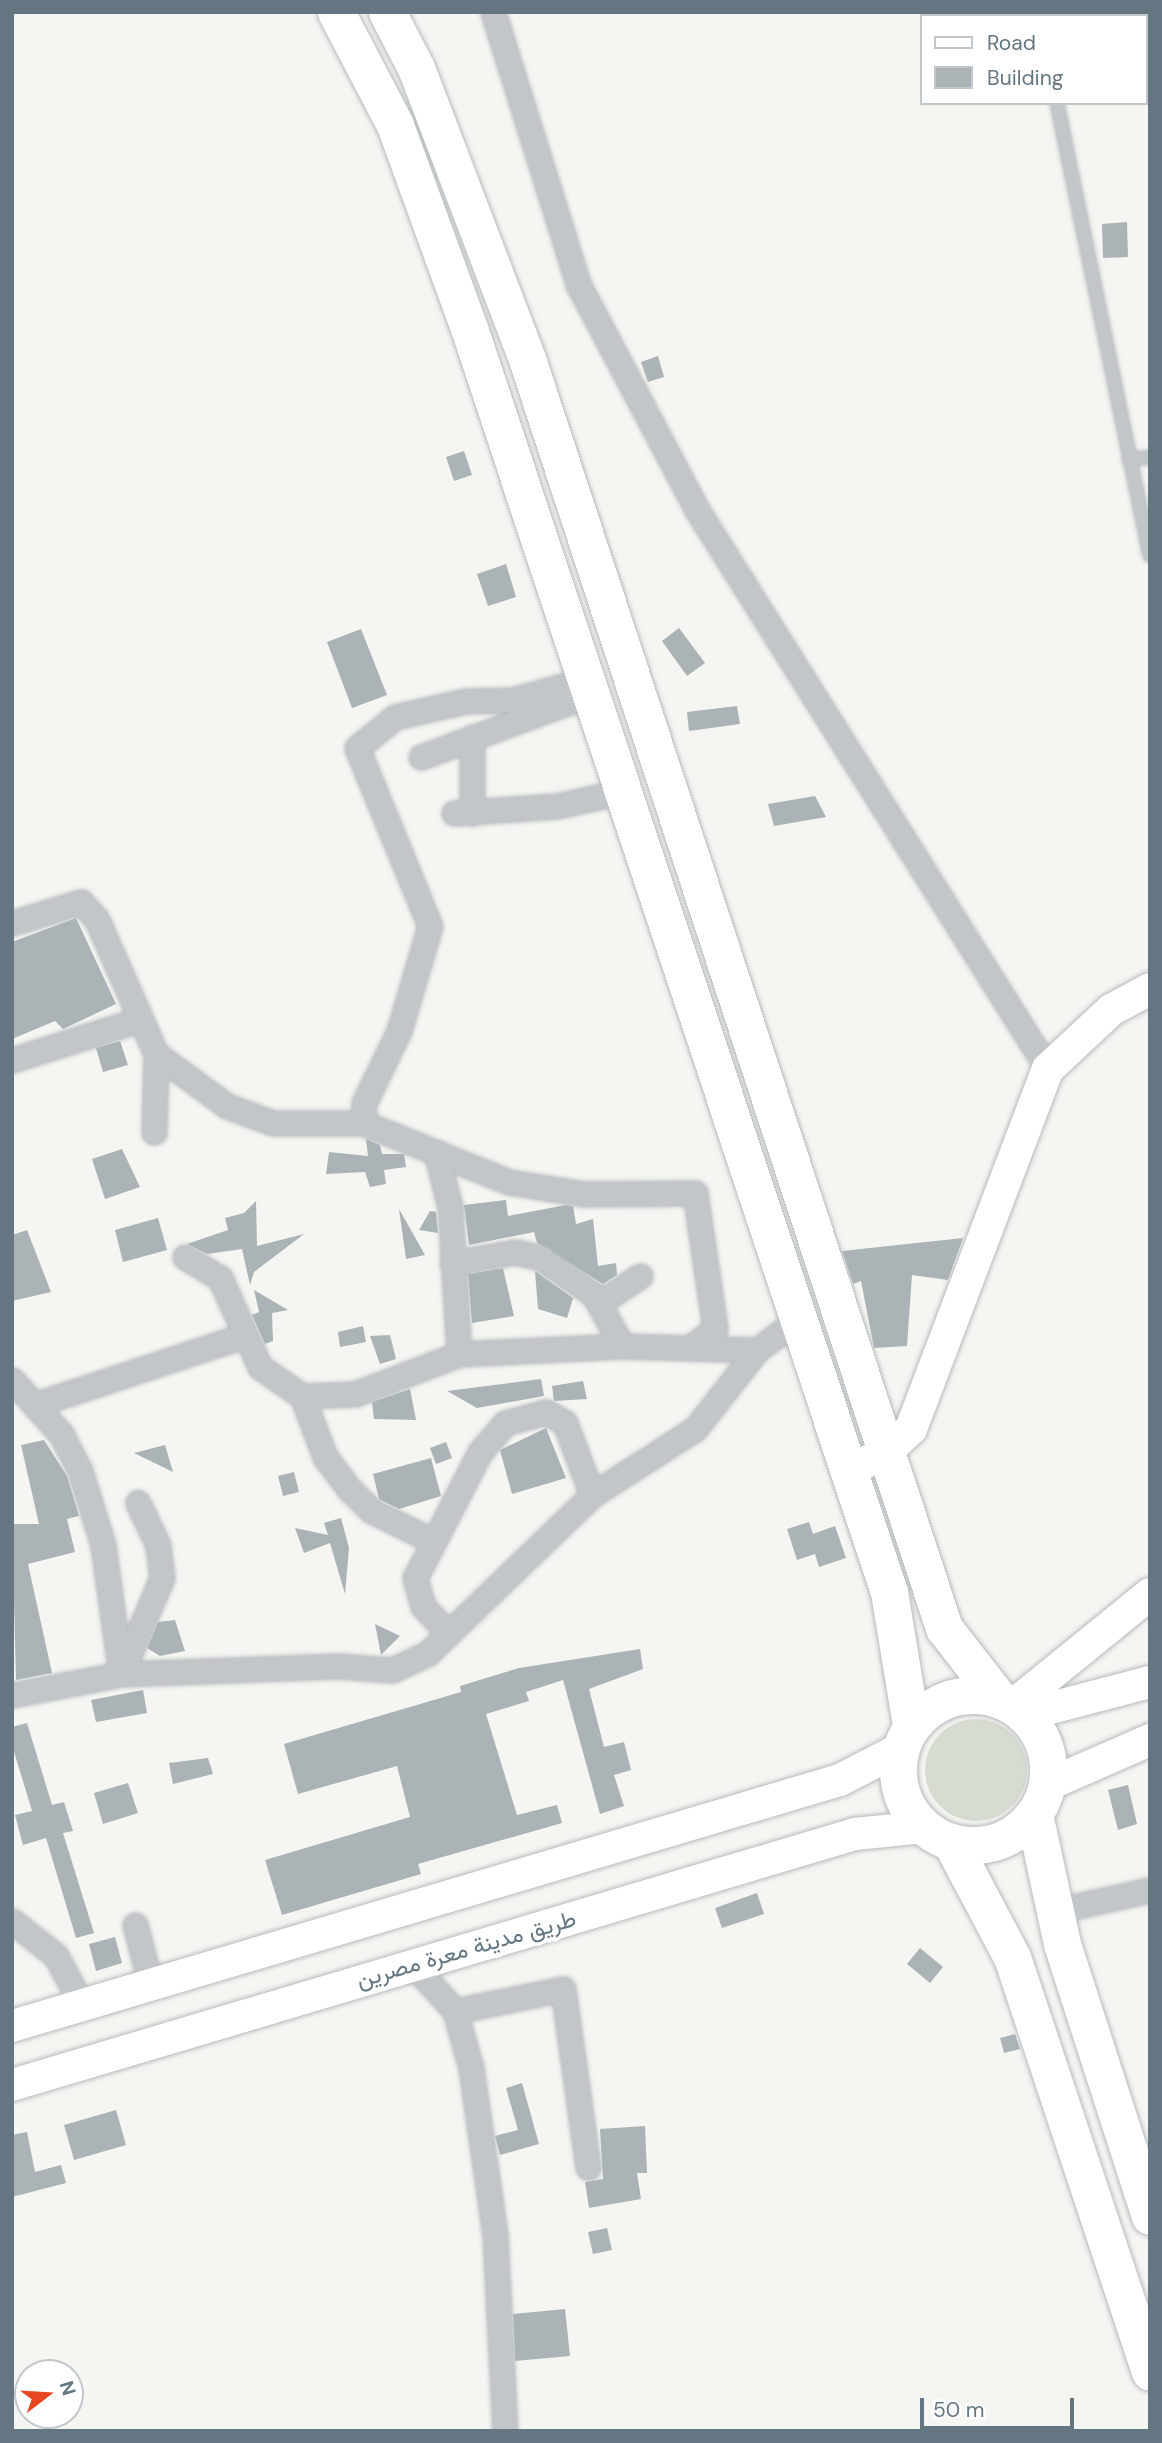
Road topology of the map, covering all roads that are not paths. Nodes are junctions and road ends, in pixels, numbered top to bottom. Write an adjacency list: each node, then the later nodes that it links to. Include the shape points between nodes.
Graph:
1 (336, 12): 8 (main road, via 395,125)
2 (387, 12): 34 (main road, via 416,68 528,362)
3 (493, 12): 17 (street, via 578,284 609,344 697,510)
4 (1057, 105): 6 (lane)
5 (1150, 457): 6 (lane)
6 (1129, 460): 7 (lane)
7 (1150, 556)
8 (586, 688): 9 (street); 11 (main road); 18 (street, via 512,700 465,701 395,717 357,748 430,926 399,1031 364,1103)
9 (472, 737): 10 (street); 11 (street, via 463,813)
10 (421, 757)
11 (620, 792): 25 (main road)
12 (12, 923): 14 (street, via 81,902 97,920)
13 (1150, 989): 17 (main road, via 1111,1010)
14 (141, 1019): 15 (street); 16 (street)
15 (156, 1054): 18 (street, via 228,1106 273,1123); 19 (street)
16 (12, 1060)
17 (1048, 1069): 34 (main road, via 917,1418)
18 (363, 1123): 20 (street)
19 (154, 1132)
20 (436, 1152): 22 (street, via 450,1207); 28 (street, via 509,1182 547,1188 695,1193 715,1329)
21 (185, 1257): 26 (street, via 220,1278)
22 (452, 1262): 24 (street, via 529,1254); 30 (street)
23 (640, 1276): 24 (street)
24 (601, 1302): 27 (street)
25 (796, 1321): 29 (street); 35 (main road)
26 (243, 1336): 32 (street, via 260,1367); 33 (street)
27 (622, 1346): 28 (street); 30 (street)
28 (690, 1347): 29 (street)
29 (757, 1350): 36 (street, via 695,1429)
30 (459, 1354): 32 (street, via 355,1394)
31 (12, 1380): 33 (street)
32 (302, 1396): 38 (street, via 325,1458 348,1488 372,1511)
33 (37, 1404): 41 (street, via 80,1471 103,1545)
34 (884, 1454): 35 (main road); 44 (main road, via 944,1628)
35 (849, 1470): 45 (main road, via 889,1592)
36 (592, 1495): 38 (street, via 565,1423 546,1412 505,1423 480,1452); 40 (street, via 518,1571)
37 (138, 1503): 41 (street, via 158,1545 162,1578)
38 (431, 1540): 40 (street, via 415,1578 416,1591)
39 (1150, 1594): 44 (main road)
40 (447, 1632): 41 (street, via 428,1653 392,1670 338,1666)
41 (121, 1674): 43 (street)
42 (1150, 1682): 44 (main road)
43 (12, 1695)
44 (1012, 1707): 45 (main road, via 954,1696); 47 (main road, via 1044,1745)
45 (906, 1737): 48 (main road, via 900,1792); 54 (main road, via 840,1780)
46 (1150, 1740): 47 (main road)
47 (1040, 1800): 48 (main road, via 997,1842); 50 (main road)
48 (937, 1835): 53 (main road, طريق مدينة معرة مصرين, via 855,1834); 61 (main road, via 1012,1956)
49 (1150, 1890): 50 (street)
50 (1055, 1911): 60 (main road)
51 (12, 1921): 55 (street, via 56,1956)
52 (135, 1926): 54 (street)
53 (413, 1965): 56 (street); 58 (main road, طريق مدينة معرة مصرين)
54 (151, 1985): 55 (main road)
55 (82, 2005): 57 (main road)
56 (455, 2011): 59 (street, via 563,1989); 62 (street, via 471,2068 495,2235)
57 (12, 2026)
58 (12, 2085)
59 (588, 2167)
60 (1150, 2216)
61 (1150, 2372)
62 (505, 2431)

